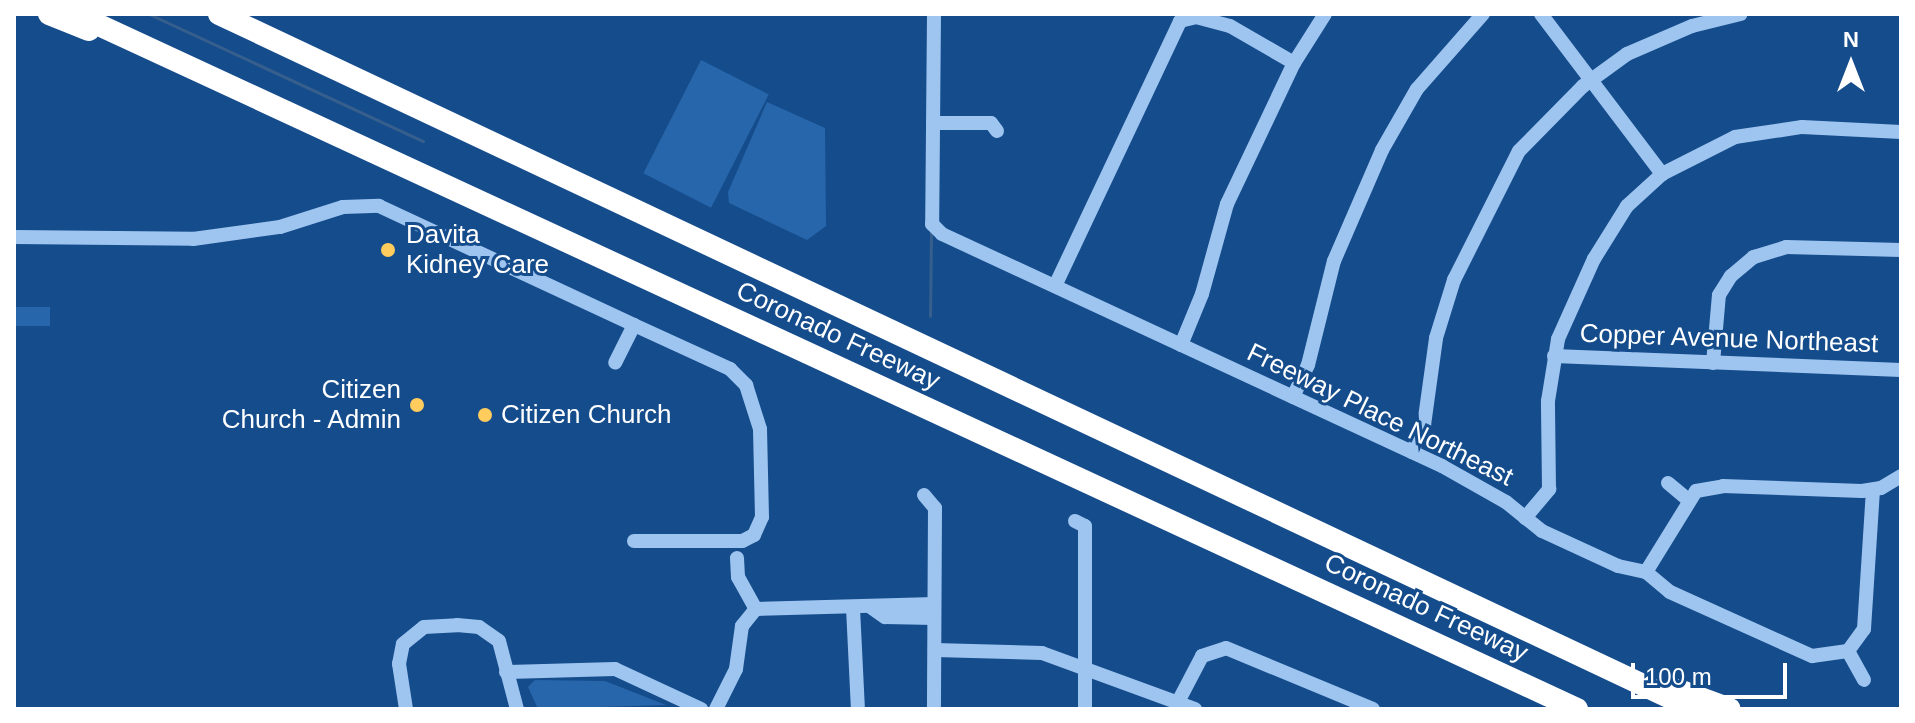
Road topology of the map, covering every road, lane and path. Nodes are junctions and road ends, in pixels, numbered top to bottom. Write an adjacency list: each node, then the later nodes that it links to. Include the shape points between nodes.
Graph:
1 (49, 14): 13 (highway)
2 (75, 14): 13 (highway, Coronado Freeway)
3 (219, 14): 10 (highway, Coronado Freeway)
4 (241, 14): 10 (highway)
5 (934, 14): 14 (street)
6 (1325, 14): 11 (street)
7 (1483, 14): 27 (street, via 1417,89 1382,150 1334,261 1308,365)
8 (1541, 14): 12 (street)
9 (1741, 14): 12 (street, via 1659,39)
10 (285, 45): 43 (highway, Coronado Freeway)
11 (1294, 63): 20 (street, via 1230,26 1196,17 1180,21); 22 (street, via 1227,204 1202,294)
12 (1591, 79): 17 (street); 28 (street, via 1519,151 1476,231 1436,338 1431,389)
13 (252, 97): 42 (highway, Coronado Freeway)
14 (933, 123): 15 (street, via 991,123); 20 (street, Freeway Place Northeast, via 932,224)
15 (997, 131)
16 (1901, 132): 17 (street, via 1802,127 1749,133)
17 (1662, 174): 23 (street, via 1627,206 1604,240)
18 (14, 237): 21 (street, via 193,239 294,224 343,207 379,206)
19 (1901, 250): 25 (street, via 1786,247 1754,257 1731,276 1719,295)
20 (1055, 286): 22 (street, Freeway Place Northeast)
21 (634, 325): 24 (street); 36 (street, via 743,380 758,418 762,504 759,528 742,541)
22 (1181, 345): 27 (street, Freeway Place Northeast)
23 (1554, 356): 25 (street, Copper Avenue Northeast); 34 (street, via 1548,401 1549,489)
24 (615, 363)
25 (1713, 363): 26 (street, Copper Avenue Northeast)
26 (1901, 370)
27 (1293, 397): 28 (street, Freeway Place Northeast)
28 (1412, 452): 34 (street, Freeway Place Northeast, via 1484,488)
29 (1901, 476): 31 (street)
30 (1668, 483): 33 (street)
31 (1873, 490): 33 (street, via 1723,486 1696,491); 45 (street, via 1867,619)
32 (924, 495): 41 (street, via 935,508)
33 (1688, 500): 38 (street)
34 (1525, 518): 38 (street, Freeway Place Northeast, via 1618,566)
35 (1075, 521): 46 (street, via 1085,526)
36 (634, 541)
37 (737, 558): 40 (street, via 738,577)
38 (1646, 572): 45 (street, Freeway Place Northeast, via 1670,592 1812,656)
39 (853, 608): 40 (street); 41 (street, via 885,603); 54 (street)
40 (756, 609): 53 (street, via 742,626 736,669)
41 (934, 611): 44 (street)
42 (1405, 629): 59 (highway); 60 (highway, Coronado Freeway)
43 (1544, 638): 61 (highway, Coronado Freeway); 62 (highway)
44 (935, 650): 46 (street, via 1027,651); 55 (street)
45 (1848, 651): 48 (street)
46 (1085, 666): 49 (street); 56 (street)
47 (506, 672): 50 (street, via 502,646 490,632 443,625 416,630 403,644 399,664); 51 (street); 52 (street, via 615,669)
48 (1864, 680)
49 (1178, 702): 57 (street); 58 (street, via 1202,656 1226,648)
50 (406, 709)
51 (517, 709)
52 (701, 709)
53 (716, 709)
54 (858, 709)
55 (934, 709)
56 (1085, 709)
57 (1195, 709)
58 (1373, 709)
59 (1553, 709)
60 (1577, 709)
61 (1694, 709)
62 (1730, 709)

